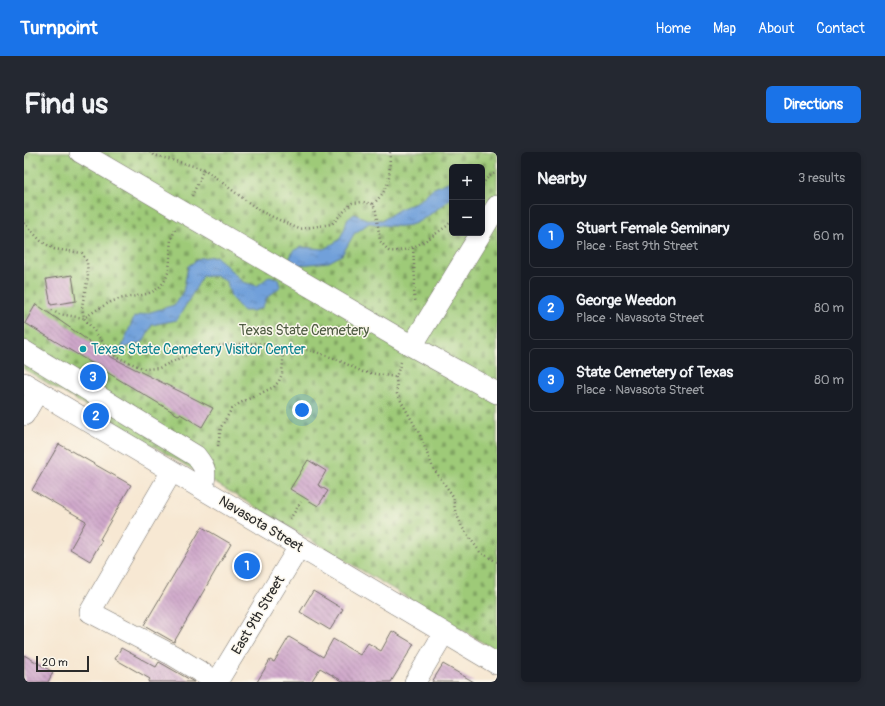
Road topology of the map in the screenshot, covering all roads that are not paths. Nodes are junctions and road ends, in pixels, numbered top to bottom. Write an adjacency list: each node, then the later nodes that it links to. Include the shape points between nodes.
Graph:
1 (80, 152): 5 (street)
2 (497, 206): 3 (street)
3 (485, 226)
4 (479, 236): 5 (street)
5 (412, 346): 8 (street)
6 (24, 351): 11 (street, via 196,456 206,473)
7 (31, 387): 9 (street); 10 (street, Navasota Street)
8 (497, 393)
9 (24, 414)
10 (172, 471): 11 (street, Navasota Street); 15 (street, via 90,612 174,656)
11 (203, 489): 12 (street, Navasota Street)
12 (299, 547): 13 (street, Navasota Street); 15 (street, East 9th Street)
13 (444, 633): 14 (street, Navasota Street); 16 (street)
14 (497, 664)
15 (217, 682)
16 (415, 682)

